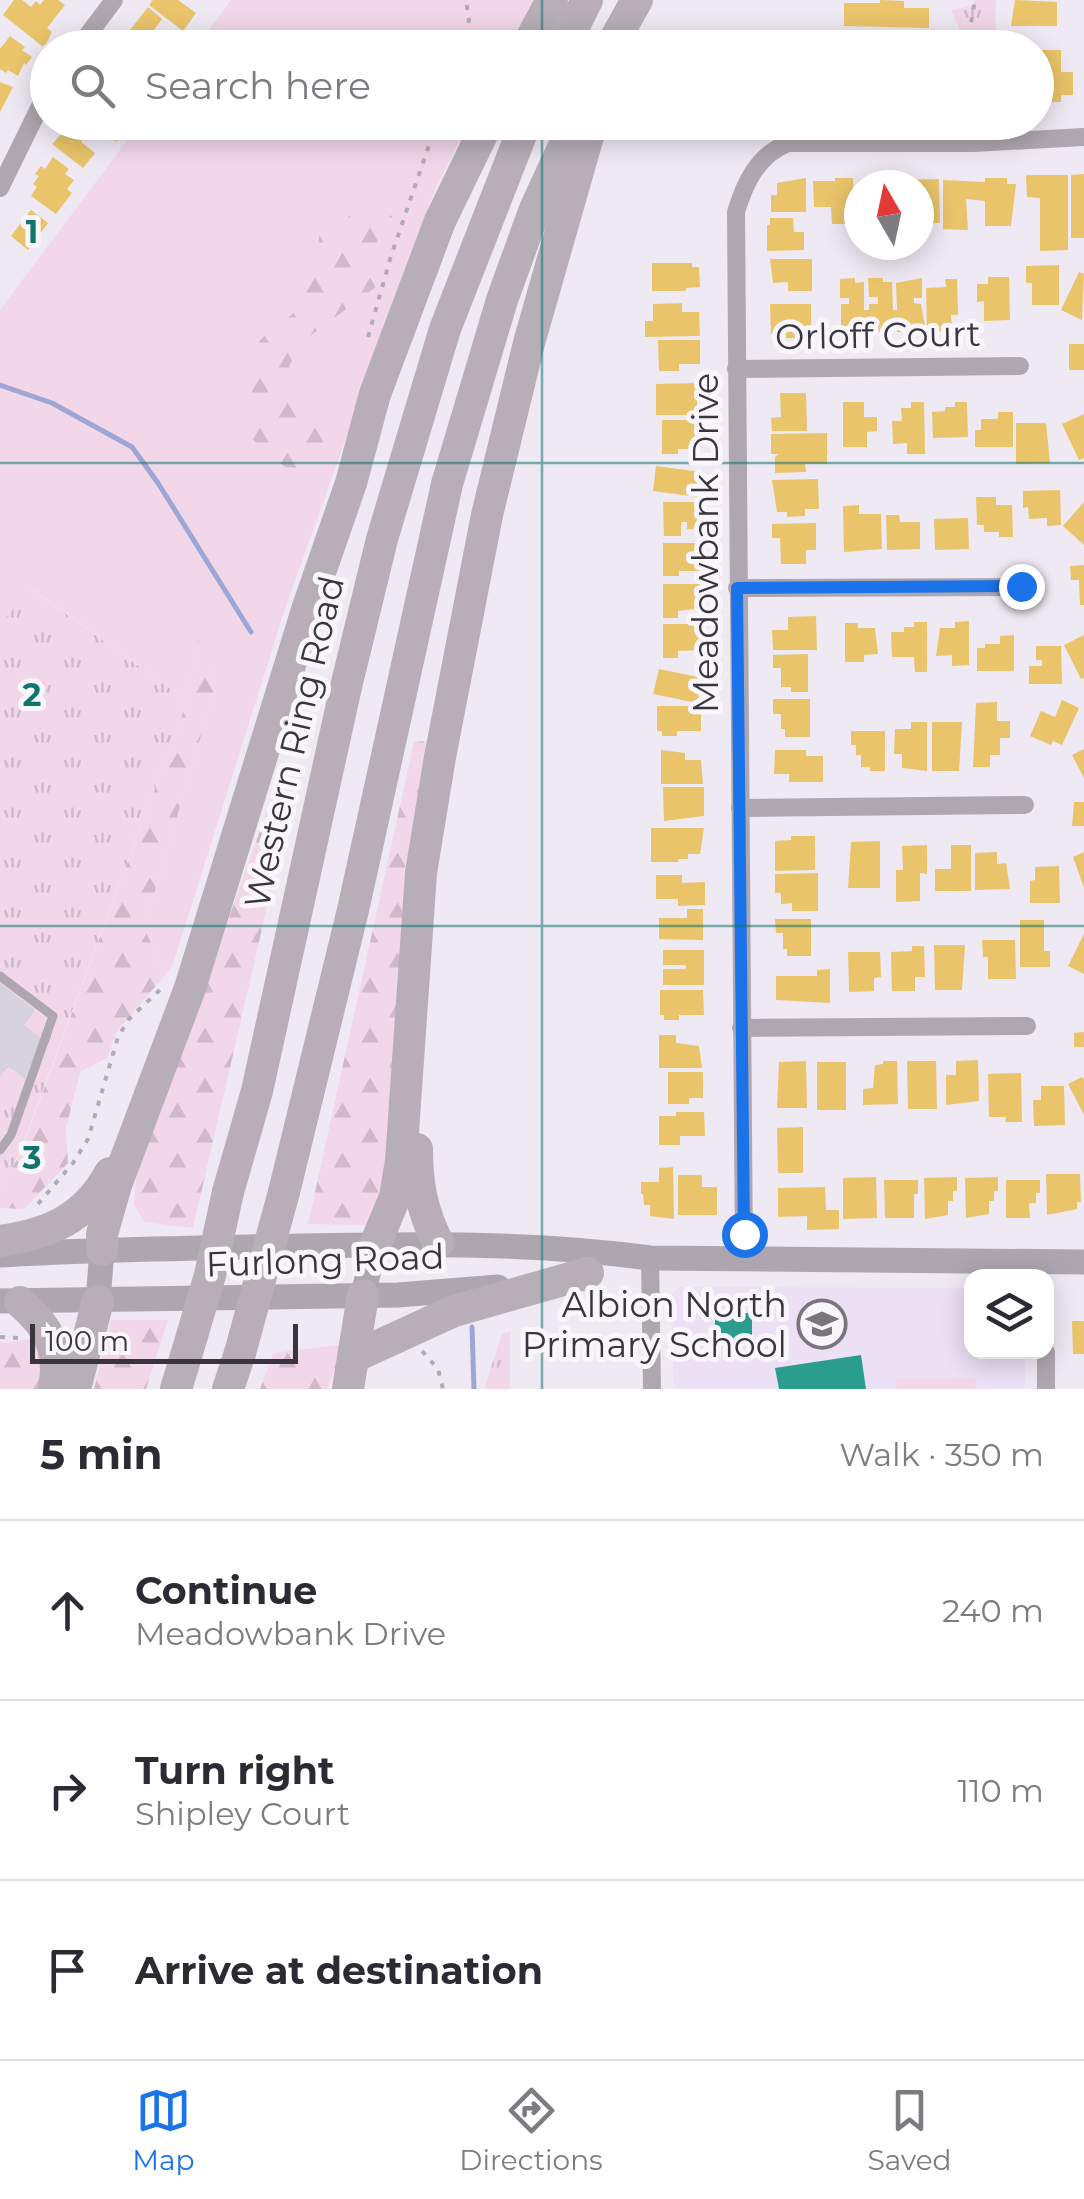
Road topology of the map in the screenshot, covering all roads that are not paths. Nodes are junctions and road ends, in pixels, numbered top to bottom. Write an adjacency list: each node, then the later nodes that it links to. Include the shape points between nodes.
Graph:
1 (114, 0): 5 (street)
2 (552, 0): 6 (highway)
3 (587, 0): 7 (highway)
4 (637, 0): 8 (highway)
5 (92, 30)
6 (536, 30)
7 (572, 30)
8 (620, 30)
9 (30, 127): 17 (street)
10 (1084, 136): 11 (street, Meadowbank Drive)
11 (1054, 138)
12 (479, 140): 28 (highway, via 440,221 375,394 190,988)
13 (519, 140): 47 (highway, Western Ring Road, bridge, via 445,329 382,539 257,1091)
14 (568, 140): 48 (highway, bridge, via 502,300 447,484 353,910)
15 (587, 140): 24 (highway, via 487,514 421,873)
16 (1021, 140): 19 (street, Meadowbank Drive, via 802,142 776,148 756,166 736,212)
17 (0, 188)
18 (1020, 366): 19 (street, Orloff Court)
19 (736, 369): 21 (street, Meadowbank Drive)
20 (1021, 586): 21 (street)
21 (737, 588): 23 (street, Meadowbank Drive)
22 (1024, 805): 23 (street)
23 (740, 808): 27 (street, Meadowbank Drive)
24 (416, 964): 31 (highway, via 417,1178); 32 (highway, via 402,1161)
25 (0, 976): 29 (lane, via 53,1016)
26 (1027, 1026): 27 (street)
27 (741, 1028): 36 (street, Meadowbank Drive)
28 (140, 1122): 30 (highway, via 105,1184 68,1222); 33 (highway)
29 (0, 1150)
30 (0, 1242)
31 (438, 1243): 32 (street, Furlong Road); 35 (street, Furlong Road, via 553,1246)
32 (375, 1245): 33 (street, Furlong Road); 40 (street)
33 (102, 1250): 34 (street, Furlong Road); 42 (street)
34 (0, 1255)
35 (650, 1258): 36 (street, Furlong Road); 39 (street, Furlong Road); 50 (street)
36 (744, 1260): 38 (street, Furlong Road)
37 (1084, 1262): 38 (street, Furlong Road)
38 (1045, 1269)
39 (588, 1273): 40 (street, Furlong Road, via 468,1291); 43 (highway, via 454,1310)
40 (364, 1296): 42 (street, Furlong Road); 43 (highway)
41 (10, 1301): 42 (street, Furlong Road); 45 (highway, via 50,1336 57,1356)
42 (98, 1301): 46 (highway)
43 (356, 1356): 49 (highway)
44 (1046, 1359): 51 (street)
45 (54, 1389)
46 (75, 1389)
47 (176, 1389)
48 (228, 1389)
49 (348, 1389)
50 (652, 1389)
51 (1046, 1389)

